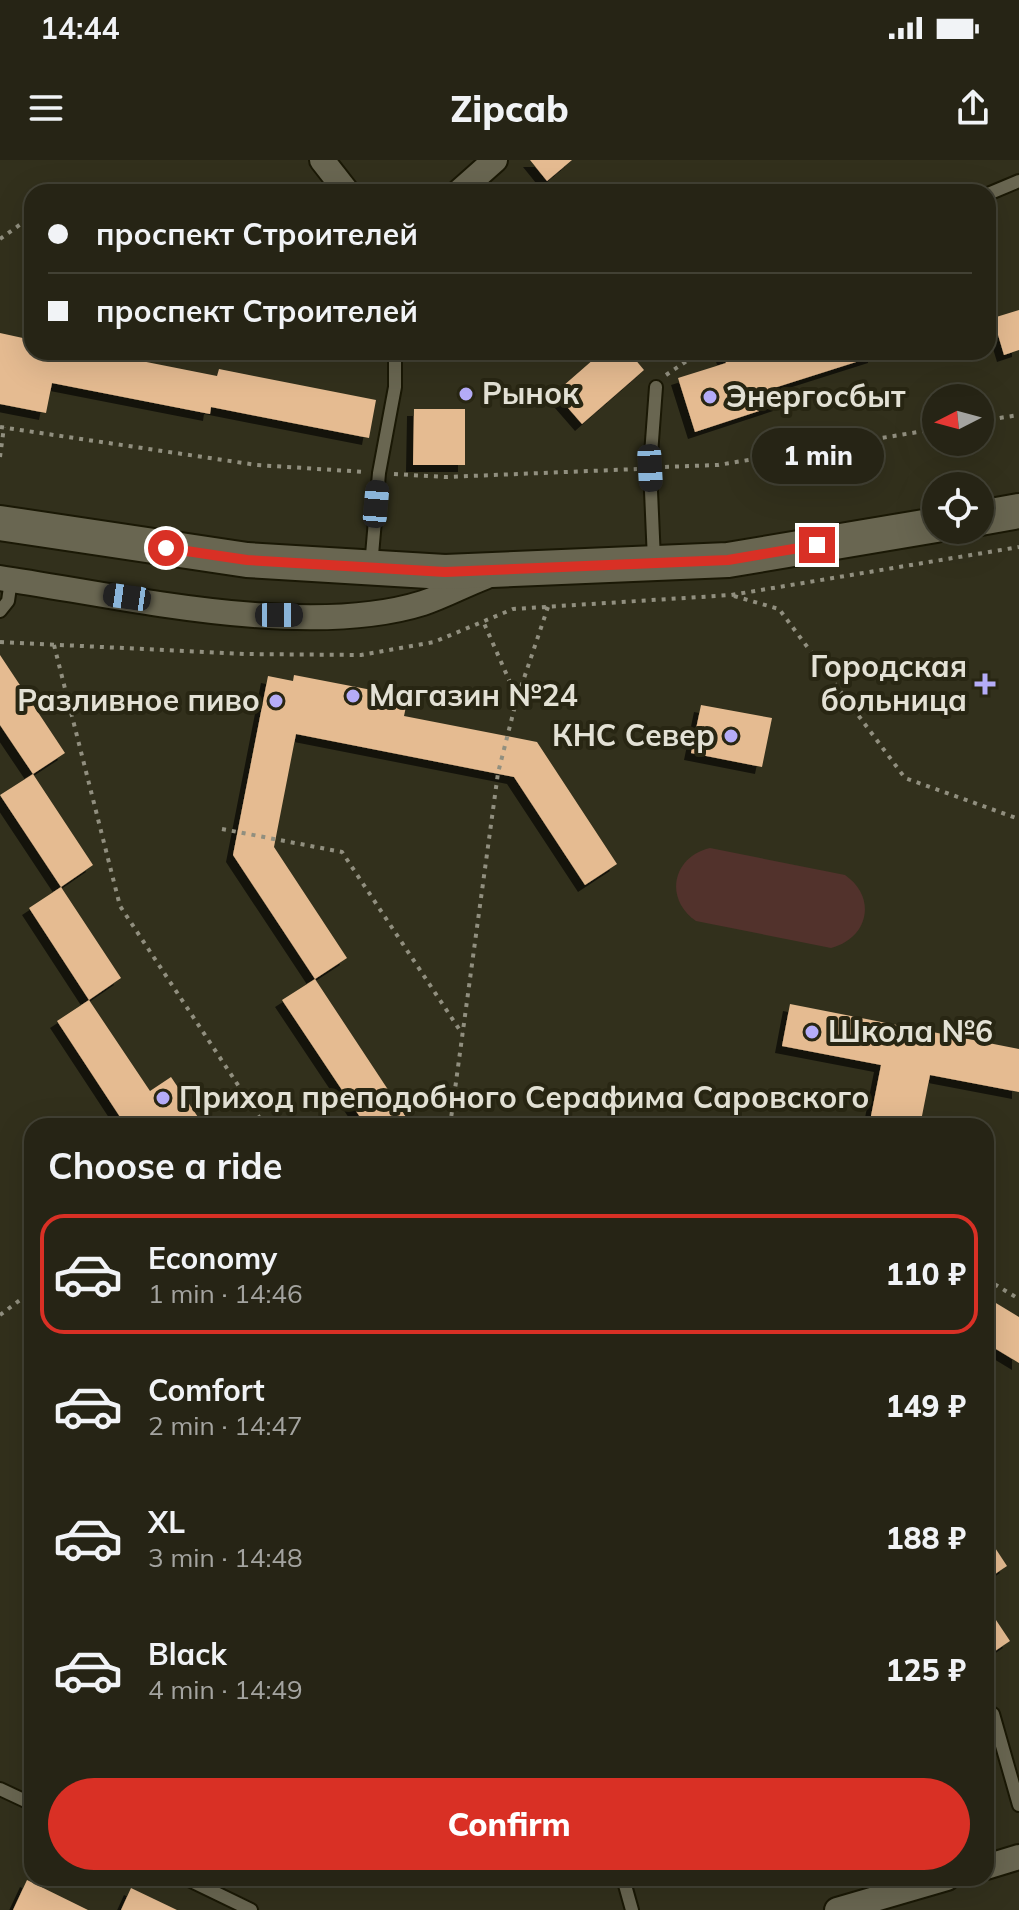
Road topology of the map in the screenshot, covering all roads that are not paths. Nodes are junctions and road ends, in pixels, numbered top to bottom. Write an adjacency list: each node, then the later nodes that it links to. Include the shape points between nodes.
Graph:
1 (322, 160): 4 (street)
2 (495, 160): 5 (street)
3 (1019, 181): 6 (lane)
4 (341, 184)
5 (468, 184)
6 (996, 191)
7 (395, 360): 14 (lane)
8 (656, 387): 13 (lane, via 650,468)
9 (1019, 511): 10 (street)
10 (994, 515)
11 (0, 523): 14 (street, via 247,560)
12 (922, 527): 13 (street, via 728,560)
13 (654, 563): 15 (street)
14 (371, 568): 15 (street)
15 (501, 570): 16 (street, via 422,603 357,615 243,615)
16 (5, 579): 17 (lane, via 8,601)
17 (0, 611)
18 (994, 1718): 21 (lane)
19 (0, 1789): 20 (lane)
20 (24, 1800)
21 (1019, 1805)
22 (1019, 1857): 23 (street)
23 (994, 1865)
24 (202, 1886): 27 (lane)
25 (625, 1886): 28 (lane)
26 (920, 1886): 29 (street)
27 (251, 1910)
28 (632, 1910)
29 (837, 1910)

